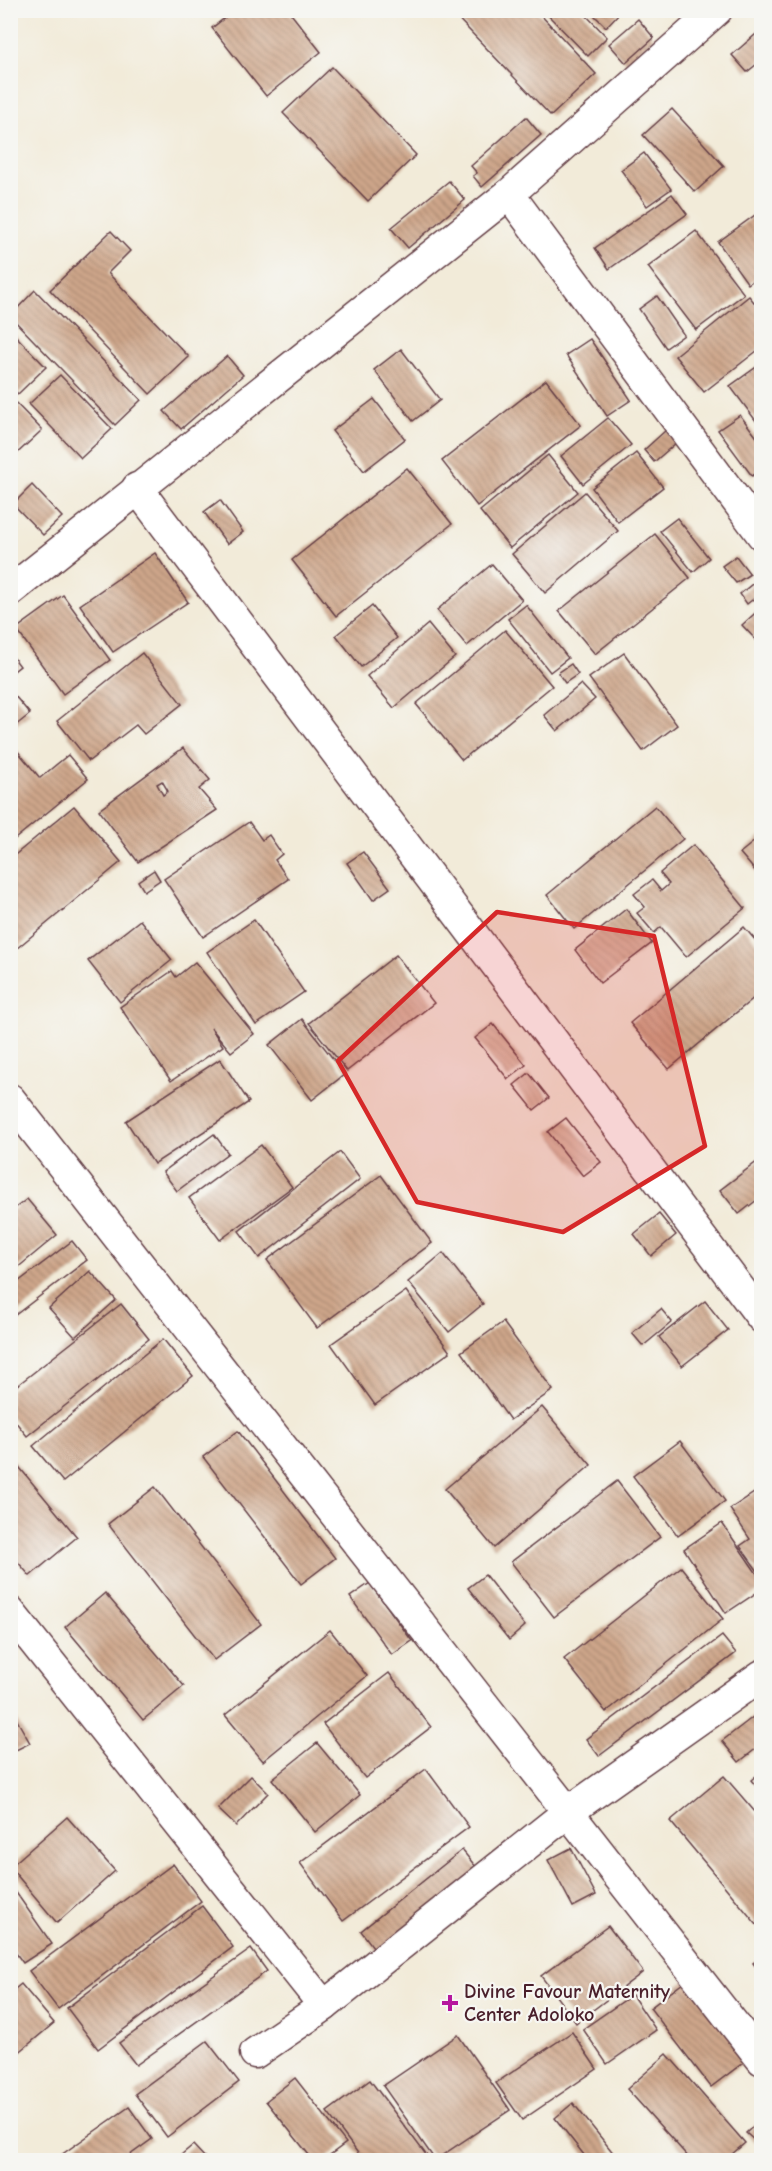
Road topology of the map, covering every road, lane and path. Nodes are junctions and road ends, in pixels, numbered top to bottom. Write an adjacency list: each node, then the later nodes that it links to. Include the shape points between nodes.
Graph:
1 (717, 10): 2 (street)
2 (509, 194): 3 (street); 4 (street)
3 (137, 488): 5 (street); 7 (street)
4 (762, 535)
5 (10, 591)
6 (10, 1098): 10 (street)
7 (762, 1318)
8 (10, 1612): 11 (street)
9 (762, 1674): 10 (street)
10 (568, 1812): 11 (street); 13 (street)
11 (324, 2006): 12 (street)
12 (255, 2053)
13 (762, 2061)

